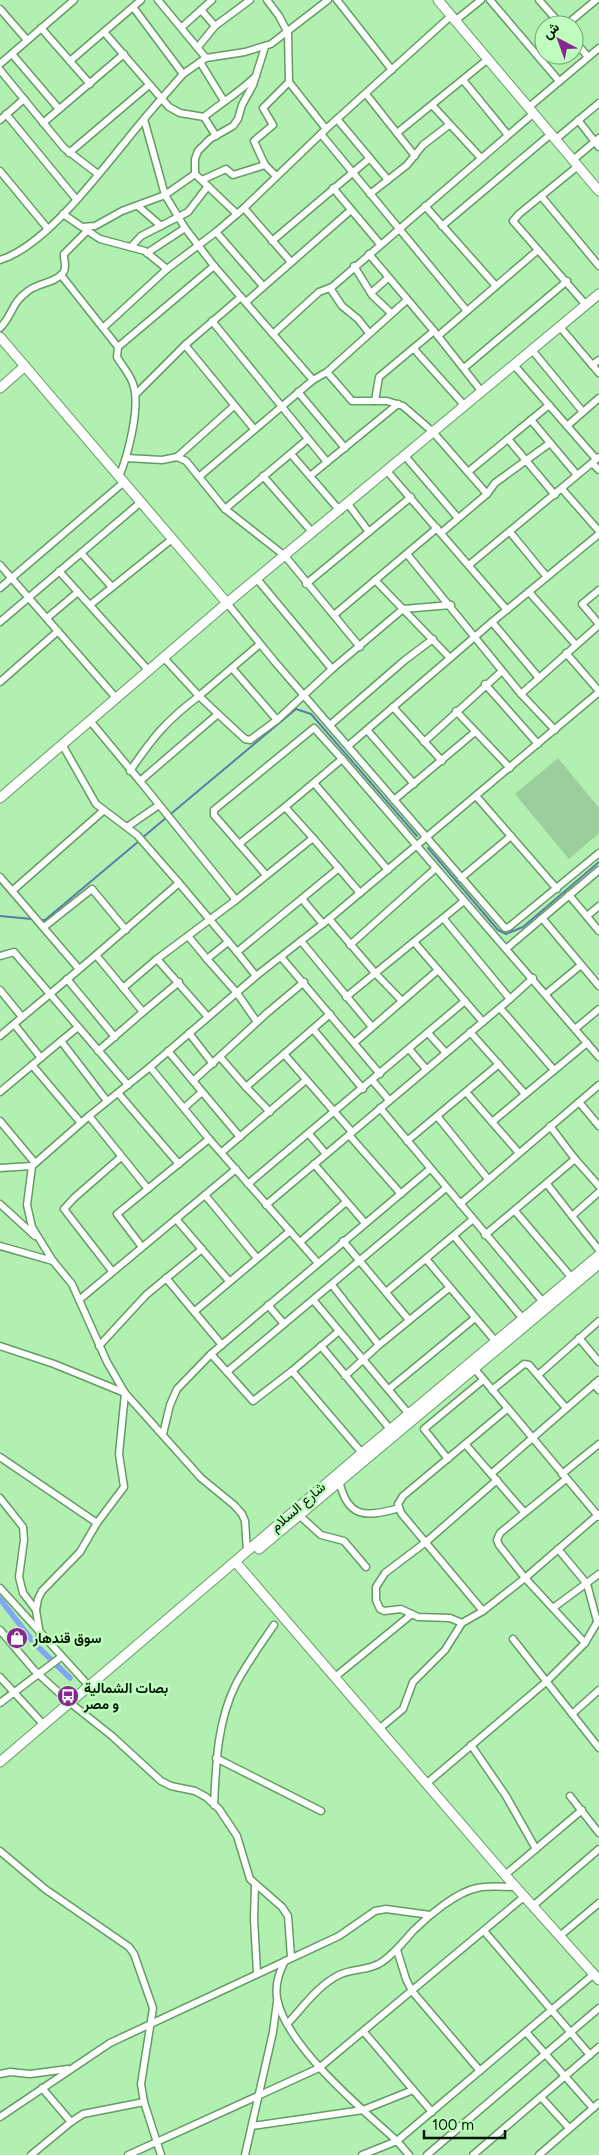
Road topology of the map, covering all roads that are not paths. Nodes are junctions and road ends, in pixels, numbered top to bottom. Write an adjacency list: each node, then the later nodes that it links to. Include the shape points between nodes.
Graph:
1 (74, 0): 22 (street)
2 (141, 0): 14 (street)
3 (158, 0): 21 (street)
4 (212, 0): 16 (street)
5 (250, 0): 20 (street)
6 (267, 0): 24 (street)
7 (328, 0): 24 (street)
8 (337, 0): 39 (street)
9 (438, 0): 19 (street)
10 (481, 0): 19 (street)
11 (490, 0): 43 (street)
12 (540, 0): 17 (street)
13 (596, 0): 18 (street)
14 (133, 7): 23 (street); 40 (street)
15 (0, 8): 25 (street)
16 (201, 10): 20 (street); 21 (street)
17 (553, 15)
18 (578, 15)
19 (454, 18): 34 (street); 39 (street)
20 (215, 26): 26 (street)
21 (182, 27): 26 (street)
22 (41, 28): 25 (street); 35 (street)
23 (104, 32): 31 (street); 35 (street)
24 (288, 33): 27 (street); 44 (street)
25 (27, 40): 30 (street)
26 (198, 47): 33 (street)
27 (265, 47): 33 (street); 41 (street)
28 (599, 48): 32 (street)
29 (584, 52): 32 (street)
30 (12, 54): 37 (street); 53 (street)
31 (124, 54): 45 (street); 46 (street)
32 (588, 57): 43 (street)
33 (206, 58): 36 (street)
34 (488, 59): 42 (street); 54 (street)
35 (70, 61): 45 (street)
36 (200, 62): 40 (street); 50 (street)
37 (0, 64)
38 (0, 70): 48 (street)
39 (392, 70): 47 (street)
40 (183, 74): 49 (street)
41 (257, 75): 50 (street, via 239,93); 67 (street, via 236,122)
42 (463, 80): 52 (street); 66 (street)
43 (559, 81): 54 (street)
44 (289, 82): 63 (street); 75 (street, via 262,108 274,124 254,141)
45 (90, 84): 53 (street)
46 (149, 85): 49 (street); 70 (street)
47 (366, 94): 57 (street); 65 (street)
48 (24, 99): 55 (street); 61 (street)
49 (161, 100): 56 (street, via 180,113); 58 (street)
50 (224, 101): 56 (street)
51 (599, 103): 60 (street)
52 (432, 105): 62 (street); 65 (street)
53 (60, 109): 61 (street)
54 (531, 110): 66 (street); 68 (street)
55 (6, 114): 59 (street); 89 (street)
56 (204, 117): 67 (street)
57 (337, 118): 63 (street); 72 (street)
58 (144, 119): 78 (street); 87 (street)
59 (0, 120)
60 (578, 120): 68 (street); 69 (street)
61 (43, 123): 70 (street)
62 (449, 125): 71 (street, via 423,145); 73 (street)
63 (326, 128): 64 (street)
64 (321, 134): 77 (street); 80 (street)
65 (397, 134): 71 (street)
66 (508, 135): 73 (street)
67 (216, 136): 79 (street, via 198,151)
68 (553, 137): 74 (street); 98 (street)
69 (598, 142): 74 (street)
70 (69, 153): 78 (street)
71 (415, 156): 82 (street)
72 (370, 158): 77 (street); 82 (street)
73 (481, 158): 91 (street)
74 (575, 163): 85 (street); 88 (street)
75 (265, 165): 80 (street); 81 (street, via 232,175 226,168)
76 (0, 171): 101 (street)
77 (352, 173): 84 (street); 86 (street)
78 (98, 174): 89 (street)
79 (195, 174): 81 (street); 87 (street)
80 (276, 176): 92 (street)
81 (202, 180): 83 (street)
82 (388, 180): 86 (street)
83 (208, 186): 95 (street); 96 (street, via 191,210)
84 (333, 188): 93 (street); 104 (street)
85 (599, 192)
86 (370, 194): 100 (street)
87 (165, 195): 90 (street); 96 (street)
88 (541, 196): 108 (street, via 513,222); 115 (street)
89 (76, 199): 94 (street)
90 (138, 206): 97 (street); 102 (street)
91 (425, 206): 98 (street); 100 (street)
92 (244, 208): 95 (street); 104 (street)
93 (351, 210): 105 (street); 112 (street)
94 (63, 214): 101 (street); 102 (street)
95 (237, 214): 103 (street)
96 (180, 218): 97 (street); 99 (street)
97 (161, 226): 107 (street, via 141,236)
98 (442, 226): 121 (street)
99 (186, 228): 106 (street); 109 (street)
100 (398, 228): 105 (street); 128 (street)
101 (48, 229): 111 (street, via 35,241)
102 (85, 229): 107 (street, via 100,239); 117 (street, via 64,254 66,266)
103 (216, 232): 106 (street); 120 (street)
104 (272, 241): 112 (street)
105 (380, 244): 110 (street)
106 (197, 245): 113 (street); 116 (street)
107 (131, 247): 109 (street)
108 (538, 250): 119 (street); 121 (street)
109 (147, 252): 116 (street)
110 (369, 254): 114 (street); 118 (street)
111 (0, 260)
112 (291, 262): 120 (street)
113 (214, 266): 125 (street); 139 (street)
114 (354, 266): 122 (street); 123 (street)
115 (599, 266)
116 (167, 269): 131 (street)
117 (62, 275): 131 (street); 133 (street, via 36,285 22,295)
118 (388, 278): 123 (street); 126 (street)
119 (567, 281): 127 (street); 146 (street)
120 (263, 286): 125 (street)
121 (496, 286): 128 (street)
122 (330, 288): 134 (street, via 342,306); 135 (street, via 319,292)
123 (371, 293): 129 (street)
124 (599, 294): 127 (street)
125 (244, 299): 130 (street); 135 (street)
126 (407, 300): 129 (street); 136 (street)
127 (586, 305): 132 (street)
128 (467, 311): 136 (street)
129 (391, 313): 134 (street)
130 (212, 321): 138 (street); 159 (street)
131 (104, 327): 139 (street)
132 (560, 327): 141 (street); 143 (street)
133 (0, 328)
134 (370, 333): 147 (street)
135 (273, 334): 149 (street)
136 (436, 334): 140 (street); 146 (street)
137 (0, 337): 144 (street)
138 (185, 345): 153 (street); 158 (street)
139 (118, 348): 153 (street, via 117,357 131,378)
140 (414, 348): 155 (street, via 379,377); 160 (street)
141 (532, 350): 145 (street); 161 (street)
142 (599, 360): 143 (street)
143 (592, 365): 148 (street)
144 (25, 366): 150 (street); 184 (street)
145 (514, 366): 152 (street); 157 (street)
146 (464, 368): 152 (street)
147 (328, 372): 149 (street); 155 (street, via 352,401)
148 (599, 373)
149 (313, 380): 151 (street)
150 (0, 388)
151 (298, 392): 159 (street); 169 (street)
152 (482, 392): 160 (street)
153 (136, 394): 173 (street)
154 (599, 398): 161 (street)
155 (375, 401): 156 (street)
156 (398, 404): 165 (street); 169 (street)
157 (549, 405): 162 (street); 163 (street)
158 (234, 406): 164 (street); 172 (street)
159 (281, 406): 164 (street); 167 (street)
160 (466, 406): 165 (street)
161 (583, 412): 163 (street)
162 (531, 420): 166 (street); 168 (street)
163 (567, 426): 174 (street)
164 (254, 429): 181 (street)
165 (433, 432): 171 (street); 179 (street)
166 (508, 438): 176 (street); 179 (street)
167 (308, 439): 170 (street); 175 (street)
168 (550, 443): 176 (street); 180 (street)
169 (345, 448): 175 (street)
170 (291, 454): 182 (street); 183 (street)
171 (406, 456): 178 (street); 193 (street)
172 (177, 457): 173 (street, via 162,460); 181 (street, via 186,461)
173 (126, 458): 184 (street)
174 (596, 460): 177 (street); 180 (street)
175 (327, 462): 183 (street)
176 (527, 462): 186 (street, via 497,482); 187 (street)
177 (599, 470)
178 (387, 471): 188 (street); 190 (street)
179 (468, 472): 186 (street)
180 (577, 475): 185 (street)
181 (200, 476): 191 (street)
182 (263, 476): 191 (street); 198 (street)
183 (310, 476): 192 (street)
184 (121, 479): 189 (street); 207 (street)
185 (562, 489): 187 (street); 197 (street)
186 (486, 494): 193 (street)
187 (555, 495): 196 (street)
188 (410, 497): 194 (street); 195 (street)
189 (141, 502): 199 (street); 200 (street)
190 (348, 504): 192 (street); 195 (street)
191 (225, 509): 202 (street)
192 (340, 511): 198 (street)
193 (458, 518): 194 (street)
194 (439, 530): 201 (street); 204 (street)
195 (369, 532): 210 (street)
196 (510, 532): 204 (street); 206 (street)
197 (599, 532): 206 (street)
198 (313, 533): 202 (street)
199 (172, 539): 211 (street); 217 (street)
200 (81, 552): 205 (street); 211 (street)
201 (407, 554): 209 (street); 219 (street)
202 (284, 556): 208 (street); 210 (street)
203 (0, 565): 207 (street)
204 (469, 565): 221 (street)
205 (59, 571): 214 (street); 216 (street)
206 (547, 577): 215 (street)
207 (12, 578): 212 (street); 216 (street)
208 (257, 579): 217 (street); 237 (street)
209 (375, 580): 220 (street); 222 (street)
210 (306, 584): 222 (street)
211 (112, 587): 218 (street)
212 (0, 588)
213 (599, 590): 226 (street, via 582,604)
214 (78, 592): 218 (street); 223 (street)
215 (529, 592): 221 (street); 231 (street)
216 (29, 597): 223 (street); 224 (street)
217 (227, 603): 230 (street); 234 (street)
218 (90, 605): 238 (street)
219 (451, 605): 220 (street); 228 (street)
220 (403, 609): 229 (street); 232 (street)
221 (507, 610): 225 (street)
222 (334, 615): 232 (street)
223 (47, 618): 227 (street)
224 (0, 622)
225 (492, 622): 228 (street); 240 (street)
226 (599, 624): 231 (street)
227 (58, 631): 241 (street); 247 (street)
228 (476, 637): 235 (street); 239 (street)
229 (433, 639): 235 (street); 253 (street)
230 (260, 644): 236 (street); 246 (street)
231 (576, 645): 233 (street)
232 (360, 647): 237 (street)
233 (566, 653): 240 (street); 243 (street)
234 (164, 658): 238 (street); 245 (street)
235 (450, 658): 248 (street)
236 (232, 668): 245 (street); 251 (street)
237 (332, 669): 246 (street)
238 (149, 671): 247 (street)
239 (502, 671): 242 (street); 244 (street)
240 (539, 678): 244 (street)
241 (0, 682)
242 (486, 684): 249 (street); 258 (street)
243 (599, 692): 255 (street)
244 (521, 694): 255 (street)
245 (199, 696): 250 (street); 264 (street, via 160,729)
246 (304, 696): 251 (street); 253 (street)
247 (117, 699): 252 (street)
248 (393, 707): 254 (street); 257 (street)
249 (456, 711): 256 (street); 257 (street)
250 (218, 714): 251 (street, via 248,741); 265 (street)
251 (277, 720)
252 (91, 722): 259 (street); 264 (street)
253 (330, 725): 260 (street)
254 (367, 730): 260 (street); 267 (street)
255 (555, 730): 258 (street)
256 (475, 732): 262 (street); 263 (street)
257 (424, 742): 262 (street)
258 (538, 744): 263 (street)
259 (62, 746): 268 (street); 273 (street)
260 (348, 746): 270 (street)
261 (342, 760): 266 (street); 278 (street, via 314,728 213,812); 279 (street)
262 (442, 761): 267 (street)
263 (510, 768): 269 (street)
264 (130, 771): 265 (street)
265 (140, 781): 271 (street)
266 (314, 783): 272 (street); 283 (street)
267 (414, 784): 270 (street)
268 (1, 795)
269 (476, 796): 275 (street); 276 (street)
270 (394, 800): 276 (street)
271 (159, 805): 274 (street); 294 (street)
272 (285, 807): 277 (street); 278 (street)
273 (103, 811): 274 (street); 290 (street)
274 (127, 827): 288 (street)
275 (511, 836): 287 (street); 289 (street)
276 (427, 837): 279 (street); 287 (street)
277 (313, 838): 281 (street); 285 (street)
278 (239, 844): 285 (street)
279 (416, 847): 282 (street); 283 (street)
280 (599, 854): 289 (street)
281 (339, 868): 291 (street); 293 (street)
282 (436, 868): 295 (street); 309 (street)
283 (388, 870): 291 (street)
284 (599, 870): 292 (street)
285 (266, 875): 294 (street)
286 (0, 877): 290 (street)
287 (461, 878): 289 (street, via 505,928)
288 (179, 883): 300 (street); 303 (street)
289 (556, 889)
290 (12, 891): 302 (street)
291 (360, 893): 301 (street)
292 (569, 896): 297 (street); 299 (street)
293 (302, 899): 301 (street); 311 (street)
294 (236, 900): 300 (street)
295 (464, 901): 298 (street); 310 (street)
296 (599, 906): 297 (street)
297 (587, 916): 304 (street)
298 (444, 918): 308 (street); 333 (street)
299 (542, 918): 310 (street); 317 (street)
300 (210, 920): 305 (street); 307 (street)
301 (326, 921): 306 (street); 309 (street)
302 (44, 927): 303 (street, via 92,889); 318 (street)
303 (126, 930): 312 (street)
304 (599, 931)
305 (188, 936): 315 (street); 316 (street)
306 (301, 941): 314 (street); 332 (street)
307 (228, 942): 311 (street); 316 (street)
308 (414, 942): 319 (street); 320 (street)
309 (350, 945): 320 (street)
310 (506, 948): 322 (street)
311 (237, 952): 321 (street)
312 (96, 955): 318 (street); 327 (street)
313 (0, 956): 330 (street, via 14,952)
314 (281, 957): 321 (street); 325 (street)
315 (157, 959): 324 (street); 327 (street)
316 (207, 959): 329 (street)
317 (581, 964): 326 (street); 331 (street)
318 (79, 969): 323 (street)
319 (438, 970): 335 (street); 336 (street)
320 (376, 974): 332 (street); 335 (street)
321 (256, 976): 329 (street)
322 (532, 978): 331 (street); 333 (street)
323 (67, 979): 330 (street); 354 (street)
324 (179, 982): 339 (street); 342 (street)
325 (304, 982): 340 (street); 343 (street)
326 (599, 986)
327 (123, 988): 339 (street)
328 (0, 990): 334 (street)
329 (237, 993): 342 (street); 343 (street)
330 (50, 994): 341 (street); 346 (street)
331 (546, 994): 349 (street)
332 (346, 997): 347 (street)
333 (510, 999): 337 (street)
334 (3, 1000): 341 (street)
335 (402, 1001): 347 (street)
336 (465, 1002): 344 (street); 353 (street)
337 (500, 1008): 344 (street); 371 (street)
338 (599, 1010): 349 (street)
339 (143, 1012): 354 (street)
340 (330, 1014): 348 (street); 357 (street)
341 (22, 1017): 345 (street)
342 (208, 1017): 352 (street)
343 (257, 1022): 363 (street)
344 (483, 1022): 351 (street)
345 (14, 1024): 350 (street); 365 (street)
346 (78, 1026): 355 (street); 359 (street)
347 (372, 1027): 357 (street)
348 (313, 1029): 362 (street); 379 (street)
349 (575, 1029): 356 (street)
350 (2, 1032)
351 (470, 1032): 361 (street); 367 (street)
352 (189, 1033): 360 (street); 366 (street)
353 (428, 1033): 358 (street); 361 (street)
354 (115, 1037): 359 (street)
355 (61, 1041): 365 (street); 386 (street)
356 (587, 1042): 364 (street); 371 (street)
357 (354, 1043): 372 (street)
358 (410, 1049): 370 (street); 372 (street)
359 (98, 1051): 376 (street)
360 (168, 1051): 369 (street); 375 (street)
361 (446, 1053): 370 (street)
362 (284, 1054): 373 (street); 378 (street)
363 (220, 1057): 366 (street); 378 (street)
364 (599, 1057)
365 (41, 1058): 368 (street)
366 (213, 1064): 375 (street)
367 (499, 1064): 383 (street); 384 (street)
368 (32, 1065): 380 (street); 396 (street)
369 (150, 1067): 376 (street); 388 (street)
370 (426, 1069): 385 (street)
371 (554, 1070): 384 (street)
372 (380, 1074): 374 (street)
373 (306, 1080): 390 (street); 391 (street)
374 (372, 1080): 379 (street); 385 (street)
375 (193, 1081): 382 (street)
376 (128, 1085): 381 (street)
377 (599, 1085): 387 (street)
378 (246, 1087): 390 (street)
379 (362, 1089): 391 (street)
380 (0, 1092)
381 (118, 1092): 386 (street); 410 (street)
382 (202, 1092): 388 (street); 401 (street)
383 (466, 1092): 393 (street); 395 (street)
384 (525, 1094): 395 (street)
385 (389, 1100): 389 (street)
386 (107, 1101): 392 (street)
387 (579, 1102): 397 (street); 398 (street)
388 (184, 1108): 402 (street)
389 (380, 1108): 399 (street); 403 (street)
390 (270, 1112): 401 (street)
391 (335, 1112): 399 (street); 400 (street)
392 (89, 1116): 396 (street); 407 (street)
393 (437, 1116): 403 (street); 415 (street)
394 (0, 1122): 409 (street)
395 (492, 1122): 405 (street)
396 (81, 1123): 409 (street)
397 (550, 1126): 405 (street); 408 (street)
398 (599, 1126)
399 (351, 1133): 406 (street); 422 (street)
400 (309, 1134): 406 (street); 416 (street)
401 (240, 1137): 404 (street)
402 (209, 1138): 404 (street); 410 (street)
403 (407, 1140): 413 (street)
404 (222, 1152): 414 (street)
405 (519, 1153): 415 (street)
406 (326, 1154): 411 (street)
407 (122, 1157): 420 (street); 450 (street, via 64,1209)
408 (575, 1159): 417 (street); 418 (street)
409 (34, 1164): 412 (street); 437 (street, via 26,1205 32,1227)
410 (179, 1164): 420 (street)
411 (314, 1164): 424 (street); 427 (street)
412 (0, 1168)
413 (430, 1168): 419 (street); 422 (street)
414 (236, 1169): 416 (street); 423 (street)
415 (488, 1179): 426 (street)
416 (248, 1184): 427 (street)
417 (547, 1184): 428 (street); 429 (street)
418 (599, 1186)
419 (446, 1188): 426 (street); 447 (street)
420 (148, 1189): 440 (street, via 117,1214)
421 (599, 1192): 429 (street)
422 (401, 1194): 432 (street)
423 (204, 1195): 430 (street); 444 (street)
424 (346, 1202): 432 (street); 438 (street)
425 (0, 1204): 437 (street)
426 (460, 1204): 431 (street)
427 (266, 1205): 433 (street)
428 (515, 1211): 434 (street); 452 (street)
429 (572, 1216): 442 (street)
430 (176, 1220): 440 (street); 441 (street)
431 (472, 1220): 434 (street); 435 (street)
432 (365, 1223): 436 (street)
433 (290, 1231): 438 (street); 444 (street)
434 (485, 1235): 459 (street)
435 (454, 1236): 445 (street); 463 (street)
436 (343, 1241): 447 (street); 448 (street)
437 (41, 1242): 446 (street)
438 (300, 1242): 448 (street)
439 (0, 1246): 446 (street)
440 (142, 1247): 450 (street)
441 (202, 1249): 451 (street); 453 (street)
442 (599, 1250)
443 (599, 1255): 452 (street, شارع السلام)
444 (257, 1258): 453 (street)
445 (426, 1260): 455 (street); 456 (street)
446 (53, 1261): 457 (street, via 67,1275)
447 (360, 1262): 454 (street); 456 (street)
448 (318, 1263): 460 (street)
449 (599, 1264): 479 (street, شارع السلام)
450 (112, 1271): 457 (street)
451 (166, 1278): 461 (street); 473 (street, via 125,1316)
452 (572, 1278): 459 (street, شارع السلام)
453 (230, 1281): 461 (street)
454 (332, 1285): 458 (street); 471 (street)
455 (449, 1288): 462 (street); 464 (street)
456 (386, 1292): 464 (street)
457 (79, 1300): 473 (street)
458 (314, 1300): 466 (street); 467 (street)
459 (543, 1302): 463 (street, شارع السلام)
460 (268, 1305): 466 (street); 470 (street)
461 (195, 1311): 470 (street)
462 (474, 1318): 469 (street); 486 (street)
463 (523, 1319): 469 (street, شارع السلام)
464 (409, 1320): 471 (street)
465 (599, 1321): 468 (street)
466 (284, 1324): 480 (street)
467 (339, 1331): 474 (street); 477 (street)
468 (579, 1338): 475 (street); 482 (street)
469 (496, 1342): 492 (street, شارع السلام)
470 (222, 1344): 476 (street)
471 (379, 1345): 477 (street)
472 (0, 1346): 489 (street)
473 (99, 1346): 489 (street)
474 (321, 1346): 481 (street); 483 (street)
475 (596, 1353): 478 (street)
476 (211, 1354): 480 (street); 494 (street, via 177,1389)
477 (363, 1360): 483 (street); 486 (street)
478 (599, 1362)
479 (474, 1368): 484 (street); 503 (street, شارع السلام)
480 (228, 1371): 481 (street, via 253,1401)
481 (292, 1371): 498 (street)
482 (538, 1375): 487 (street, via 524,1364); 491 (street)
483 (345, 1376): 493 (street)
484 (483, 1380): 487 (street); 500 (street, via 424,1430)
485 (597, 1382): 488 (street); 491 (street)
486 (389, 1389): 492 (street)
487 (492, 1390): 490 (street)
488 (599, 1390)
489 (125, 1393): 494 (street); 510 (street, via 119,1454 124,1486)
490 (507, 1408): 495 (street); 497 (street)
491 (566, 1408): 495 (street)
492 (408, 1413): 493 (street, شارع السلام)
493 (390, 1429): 498 (street, شارع السلام)
494 (163, 1434): 513 (street, via 201,1478 242,1514)
495 (533, 1437): 501 (street); 502 (street)
496 (599, 1444): 502 (street)
497 (466, 1445): 500 (street); 501 (street)
498 (362, 1453): 513 (street, شارع السلام)
499 (0, 1457): 510 (street)
500 (448, 1460): 506 (street, via 403,1496)
501 (491, 1474): 504 (street)
502 (564, 1476): 507 (street); 509 (street)
503 (339, 1480): 506 (street, via 344,1500 352,1510 374,1512); 508 (street, شارع السلام)
504 (497, 1480): 507 (street); 511 (street)
505 (0, 1499): 521 (street, via 23,1527 19,1577 23,1594)
506 (398, 1508): 511 (street)
507 (524, 1512): 517 (street, via 500,1533 497,1540)
508 (299, 1515): 514 (street, شارع السلام); 515 (street, via 321,1535 344,1541)
509 (599, 1515): 512 (street)
510 (97, 1523): 521 (street, via 76,1557 42,1591)
511 (426, 1542): 522 (street); 523 (street, via 385,1573 375,1591 380,1609 389,1612 401,1609)
512 (558, 1549): 517 (street); 518 (street)
513 (247, 1551): 536 (street, شارع السلام)
514 (238, 1566): 534 (street); 540 (street, شارع السلام)
515 (366, 1567)
516 (599, 1574): 518 (street)
517 (525, 1578): 520 (street); 522 (street)
518 (587, 1584): 520 (street); 524 (street)
519 (0, 1588): 528 (street)
520 (553, 1608): 530 (street)
521 (36, 1610): 528 (street)
522 (483, 1611): 525 (street)
523 (412, 1614): 525 (street, via 424,1618 453,1619); 534 (street)
524 (598, 1620): 530 (street)
525 (462, 1624): 543 (street, via 445,1650 413,1682 402,1709)
526 (274, 1625): 546 (street, via 236,1685 224,1716)
527 (0, 1630): 532 (street)
528 (40, 1635): 531 (street)
529 (513, 1639): 535 (street)
530 (585, 1643): 535 (street)
531 (61, 1657): 532 (street); 536 (street)
532 (38, 1674): 538 (street); 540 (street)
533 (0, 1676): 538 (street)
534 (335, 1678): 543 (street)
535 (546, 1682): 541 (street); 544 (street)
536 (88, 1685): 540 (street, شارع السلام)
537 (599, 1690): 541 (street)
538 (14, 1693): 539 (street); 542 (street)
539 (0, 1703)
540 (71, 1703): 542 (street, شارع السلام); 548 (street, شارع السلام); 551 (street, via 161,1781 195,1791)
541 (572, 1714): 545 (street)
542 (44, 1724): 547 (street, شارع السلام)
543 (379, 1729): 549 (street)
544 (471, 1746): 549 (street); 555 (street, via 506,1796)
545 (599, 1748)
546 (216, 1758): 551 (street); 553 (street)
547 (0, 1762)
548 (0, 1770)
549 (426, 1784): 558 (street)
550 (570, 1796): 552 (street)
551 (214, 1805): 559 (street, via 236,1836)
552 (582, 1810): 554 (street); 555 (street)
553 (321, 1811)
554 (599, 1833)
555 (536, 1849): 558 (street)
556 (599, 1849): 563 (street)
557 (0, 1851): 575 (street, via 45,1889 129,1946 153,2006)
558 (504, 1875): 560 (street)
559 (254, 1884): 568 (street, via 288,1916); 569 (street)
560 (516, 1887): 561 (street); 564 (street, via 468,1890)
561 (525, 1896): 563 (street); 565 (street)
562 (599, 1903): 566 (street)
563 (534, 1906): 566 (street)
564 (430, 1915): 567 (street); 568 (street, via 380,1910 339,1936)
565 (484, 1931): 571 (street); 574 (street)
566 (561, 1935): 570 (street)
567 (398, 1950): 571 (street); 576 (street, via 376,1966 350,1971 331,1980)
568 (288, 1959): 569 (street); 572 (street, via 277,1979)
569 (257, 1973): 575 (street)
570 (597, 1977): 574 (street)
571 (412, 1991): 577 (street); 585 (street)
572 (277, 2000): 576 (street); 590 (street)
573 (599, 2008): 579 (street)
574 (552, 2009): 578 (street); 579 (street)
575 (152, 2022): 583 (street); 592 (street, via 141,2076)
576 (288, 2023): 584 (street)
577 (364, 2032): 584 (street); 589 (street)
578 (526, 2032): 581 (street); 585 (street)
579 (571, 2032): 581 (street); 582 (street)
580 (599, 2047): 582 (street)
581 (545, 2054): 587 (street); 610 (street)
582 (590, 2055): 587 (street)
583 (70, 2068): 586 (street, via 30,2074); 588 (street)
584 (319, 2068): 590 (street); 595 (street)
585 (480, 2071): 596 (street)
586 (0, 2074)
587 (565, 2076): 591 (street); 594 (street)
588 (42, 2088): 597 (street); 598 (street)
589 (413, 2090): 595 (street); 596 (street)
590 (259, 2094): 599 (street); 602 (street)
591 (541, 2097): 600 (street); 611 (street)
592 (144, 2102): 598 (street, via 83,2114); 602 (street)
593 (599, 2103): 594 (street)
594 (593, 2108): 600 (street)
595 (363, 2110): 599 (street); 601 (street)
596 (432, 2112): 601 (street)
597 (0, 2117)
598 (71, 2122): 604 (street)
599 (252, 2126): 607 (street)
600 (569, 2128): 603 (street)
601 (397, 2141): 608 (street); 609 (street)
602 (157, 2142): 605 (street); 606 (street)
603 (547, 2152): 612 (street)
604 (31, 2155)
605 (128, 2155)
606 (161, 2155)
607 (245, 2155)
608 (362, 2155)
609 (408, 2155)
610 (427, 2155)
611 (473, 2155)
612 (539, 2155)

